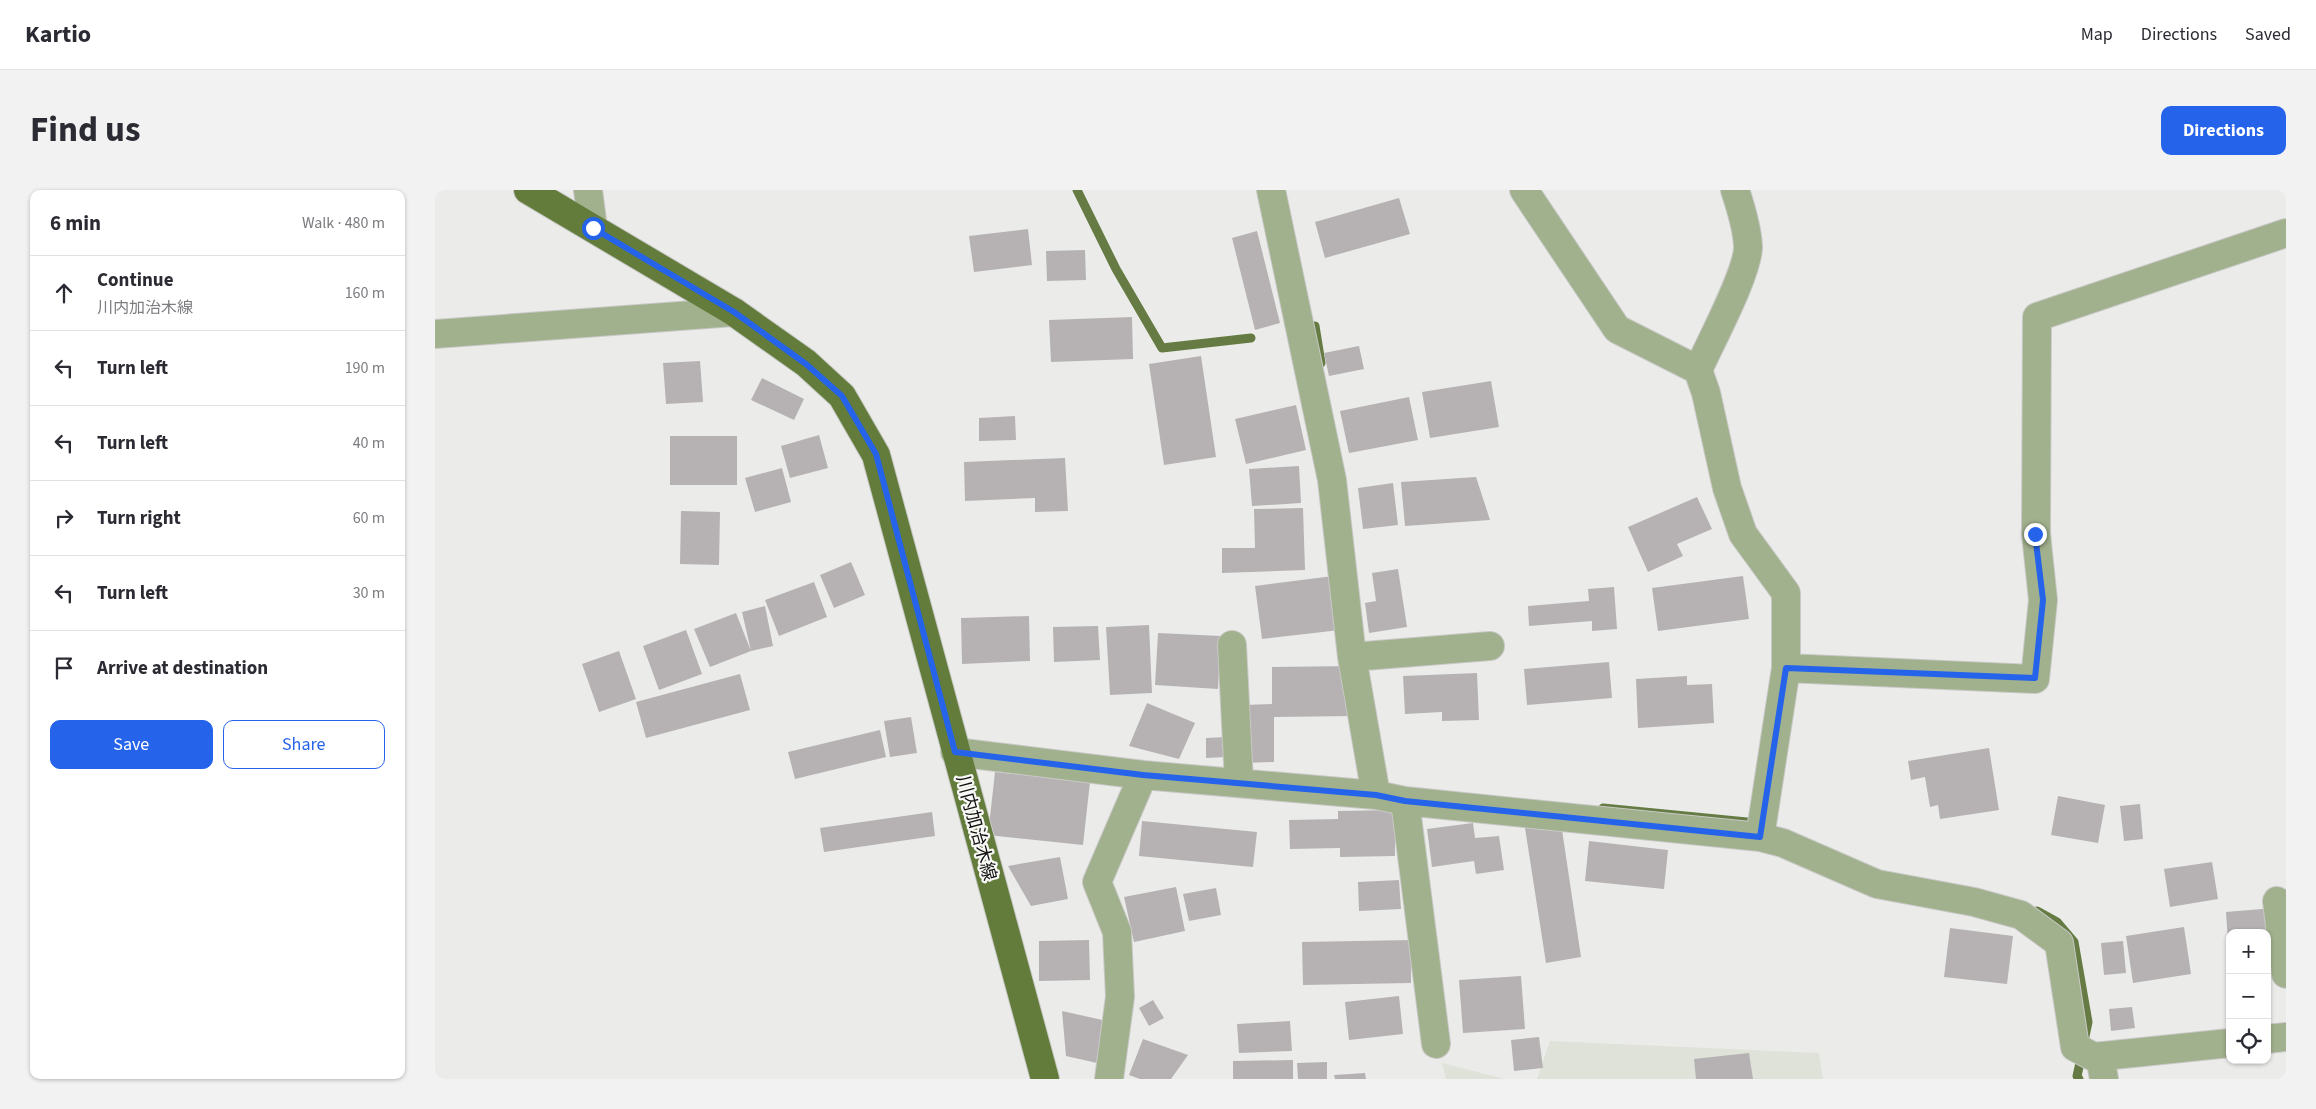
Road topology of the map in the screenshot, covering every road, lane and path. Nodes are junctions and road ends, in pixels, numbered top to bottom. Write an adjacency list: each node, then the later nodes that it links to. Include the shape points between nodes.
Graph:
1 (528, 190): 6 (main road, 川内加治木線)
2 (588, 190): 6 (street)
3 (1271, 190): 13 (street, via 1332,480)
4 (1524, 190): 10 (street, via 1617,329)
5 (1735, 190): 10 (street, via 1745,221 1748,248 1740,278)
6 (593, 228): 8 (main road, 川内加治木線)
7 (2286, 233): 14 (street, via 2037,317 2035,534 2043,600 2035,678)
8 (734, 312): 9 (street); 15 (main road, 川内加治木線, via 806,364 842,396 876,454)
9 (435, 334)
10 (1698, 370): 14 (street, via 1727,488 1743,534 1786,594)
11 (1231, 645): 17 (street)
12 (1490, 646): 13 (street)
13 (1353, 657): 18 (street)
14 (1786, 668): 20 (street)
15 (955, 752): 16 (street); 28 (main road, 川内加治木線)
16 (1143, 775): 17 (street); 29 (street, via 1097,882 1117,932 1120,997)
17 (1239, 782): 18 (street)
18 (1376, 795): 19 (street)
19 (1405, 801): 20 (street); 26 (street)
20 (1762, 826): 27 (street, via 1783,842 1877,884 1974,902 2021,916 2059,943)
21 (2277, 901): 22 (street)
22 (2286, 974)
23 (2286, 1037): 24 (street)
24 (2271, 1039)
25 (2226, 1043): 27 (street)
26 (1436, 1044)
27 (2093, 1060)
28 (1045, 1079)
29 (1109, 1079)

